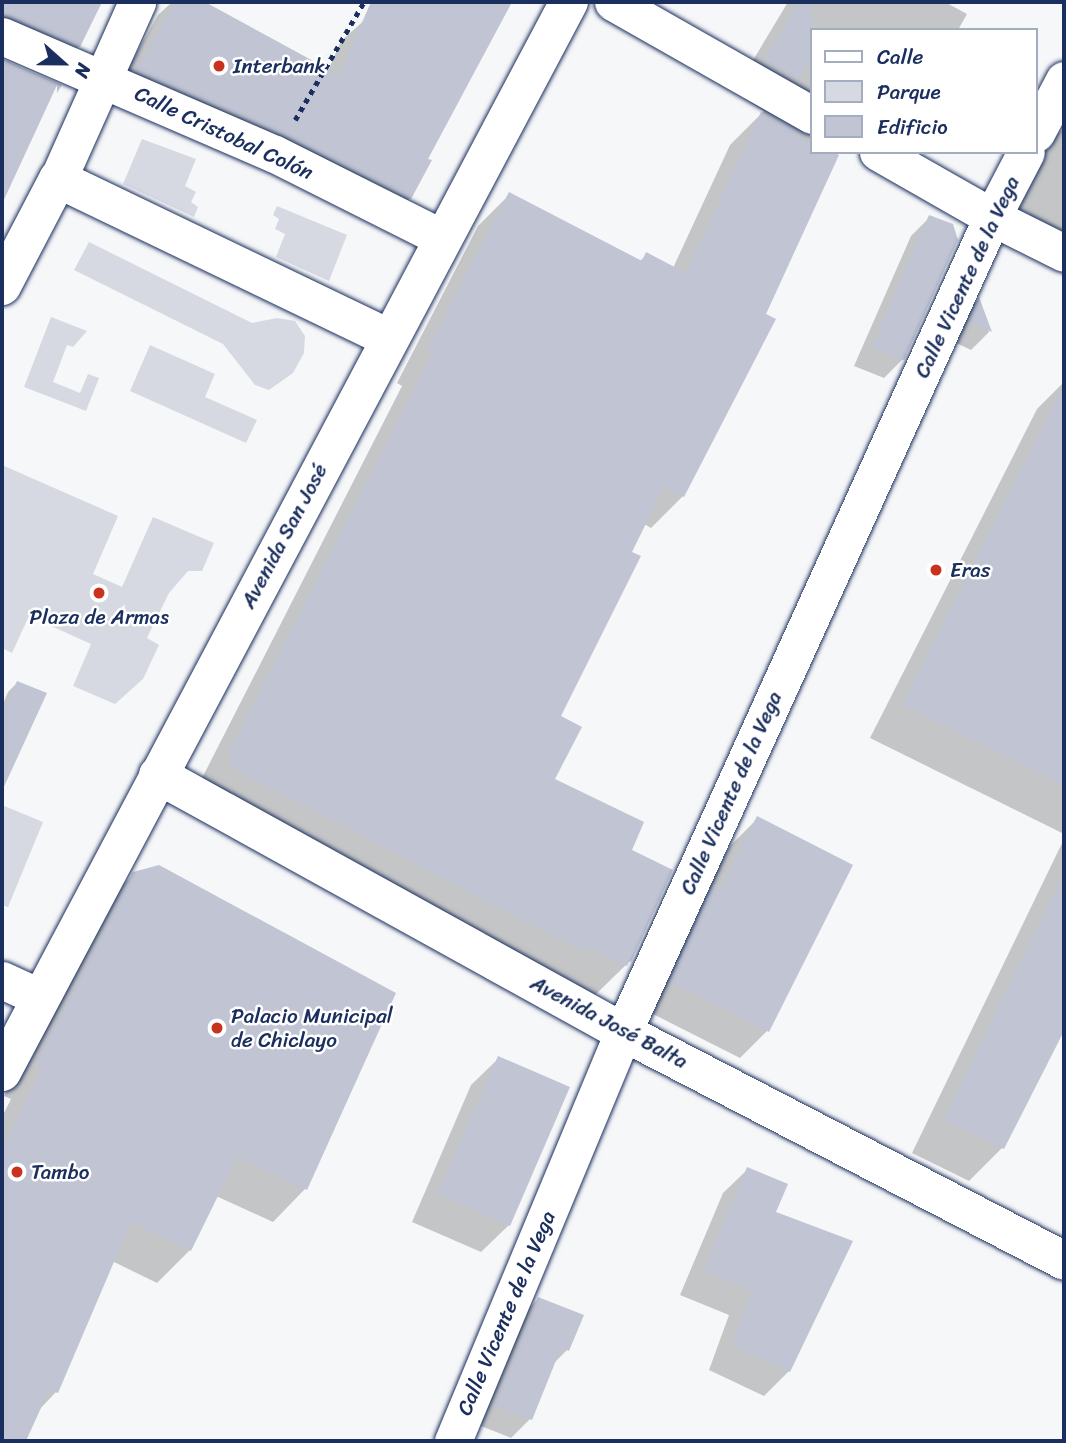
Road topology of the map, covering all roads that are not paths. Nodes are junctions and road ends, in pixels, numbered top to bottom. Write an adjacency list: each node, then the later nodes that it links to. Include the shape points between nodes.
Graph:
1 (136, 2): 5 (street)
2 (569, 2): 13 (main road, Avenida San José)
3 (613, 2): 7 (street)
4 (2, 36): 5 (street, Calle Cristobal Colón)
5 (103, 78): 11 (street); 13 (street, Calle Cristobal Colón, via 275,154)
6 (1064, 80): 8 (street)
7 (810, 114)
8 (1038, 129)
9 (882, 154): 12 (street)
10 (1025, 154): 12 (street, Calle Vicente de la Vega)
11 (58, 179): 15 (main road); 16 (main road)
12 (992, 217): 14 (street); 20 (street, Calle Vicente de la Vega)
13 (442, 238): 16 (main road, Avenida San José)
14 (1064, 253)
15 (2, 286)
16 (389, 338): 17 (main road, Avenida San José)
17 (158, 775): 19 (main road, Avenida San José); 20 (main road, Avenida José Balta)
18 (2, 980): 19 (street)
19 (39, 997): 21 (main road, Avenida San José)
20 (623, 1032): 22 (main road, Avenida José Balta); 23 (street, Calle Vicente de la Vega)
21 (2, 1072)
22 (1064, 1261)
23 (453, 1441)

